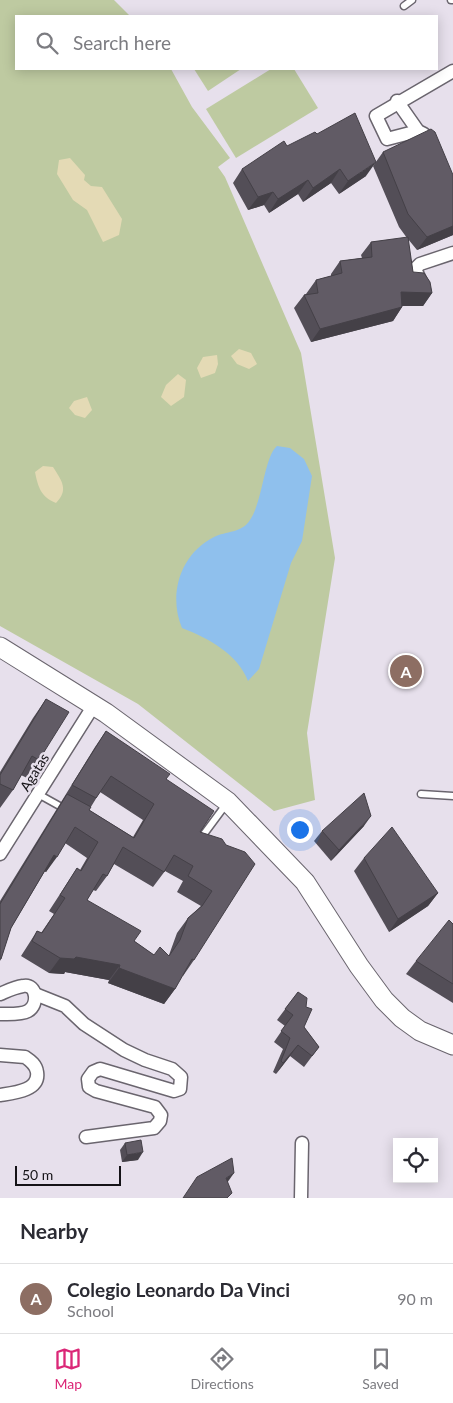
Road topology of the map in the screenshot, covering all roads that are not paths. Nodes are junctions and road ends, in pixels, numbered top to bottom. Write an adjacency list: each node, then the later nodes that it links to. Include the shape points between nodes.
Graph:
1 (412, 0): 2 (lane)
2 (404, 6)
3 (453, 71): 4 (street)
4 (397, 101): 5 (street); 5 (street, via 376,116 384,138)
5 (418, 131): 6 (street)
6 (433, 141)
7 (453, 253): 8 (street, via 420,264 415,269)
8 (425, 289)
9 (0, 647): 10 (street)
10 (94, 705): 11 (street, Agatas); 14 (street)
11 (38, 794): 15 (lane); 17 (street, Agatas)
12 (421, 794): 13 (lane)
13 (453, 796)
14 (228, 802): 16 (lane); 21 (street, via 305,882 384,1000 420,1031)
15 (72, 812)
16 (201, 838)
17 (0, 854)
18 (0, 994): 19 (street, via 24,985 31,987)
19 (35, 994): 20 (street, via 33,1008 26,1012); 24 (street, via 65,1006 84,1024 124,1050 172,1069 181,1077 180,1088 174,1091 100,1068 93,1072 88,1079 89,1087 155,1107 161,1115 158,1126 154,1128)
20 (0, 1014)
21 (453, 1045)
22 (0, 1055): 23 (street, via 25,1057 36,1068 38,1076 28,1089)
23 (0, 1095)
24 (86, 1137)
25 (302, 1143): 26 (street)
26 (301, 1198)

